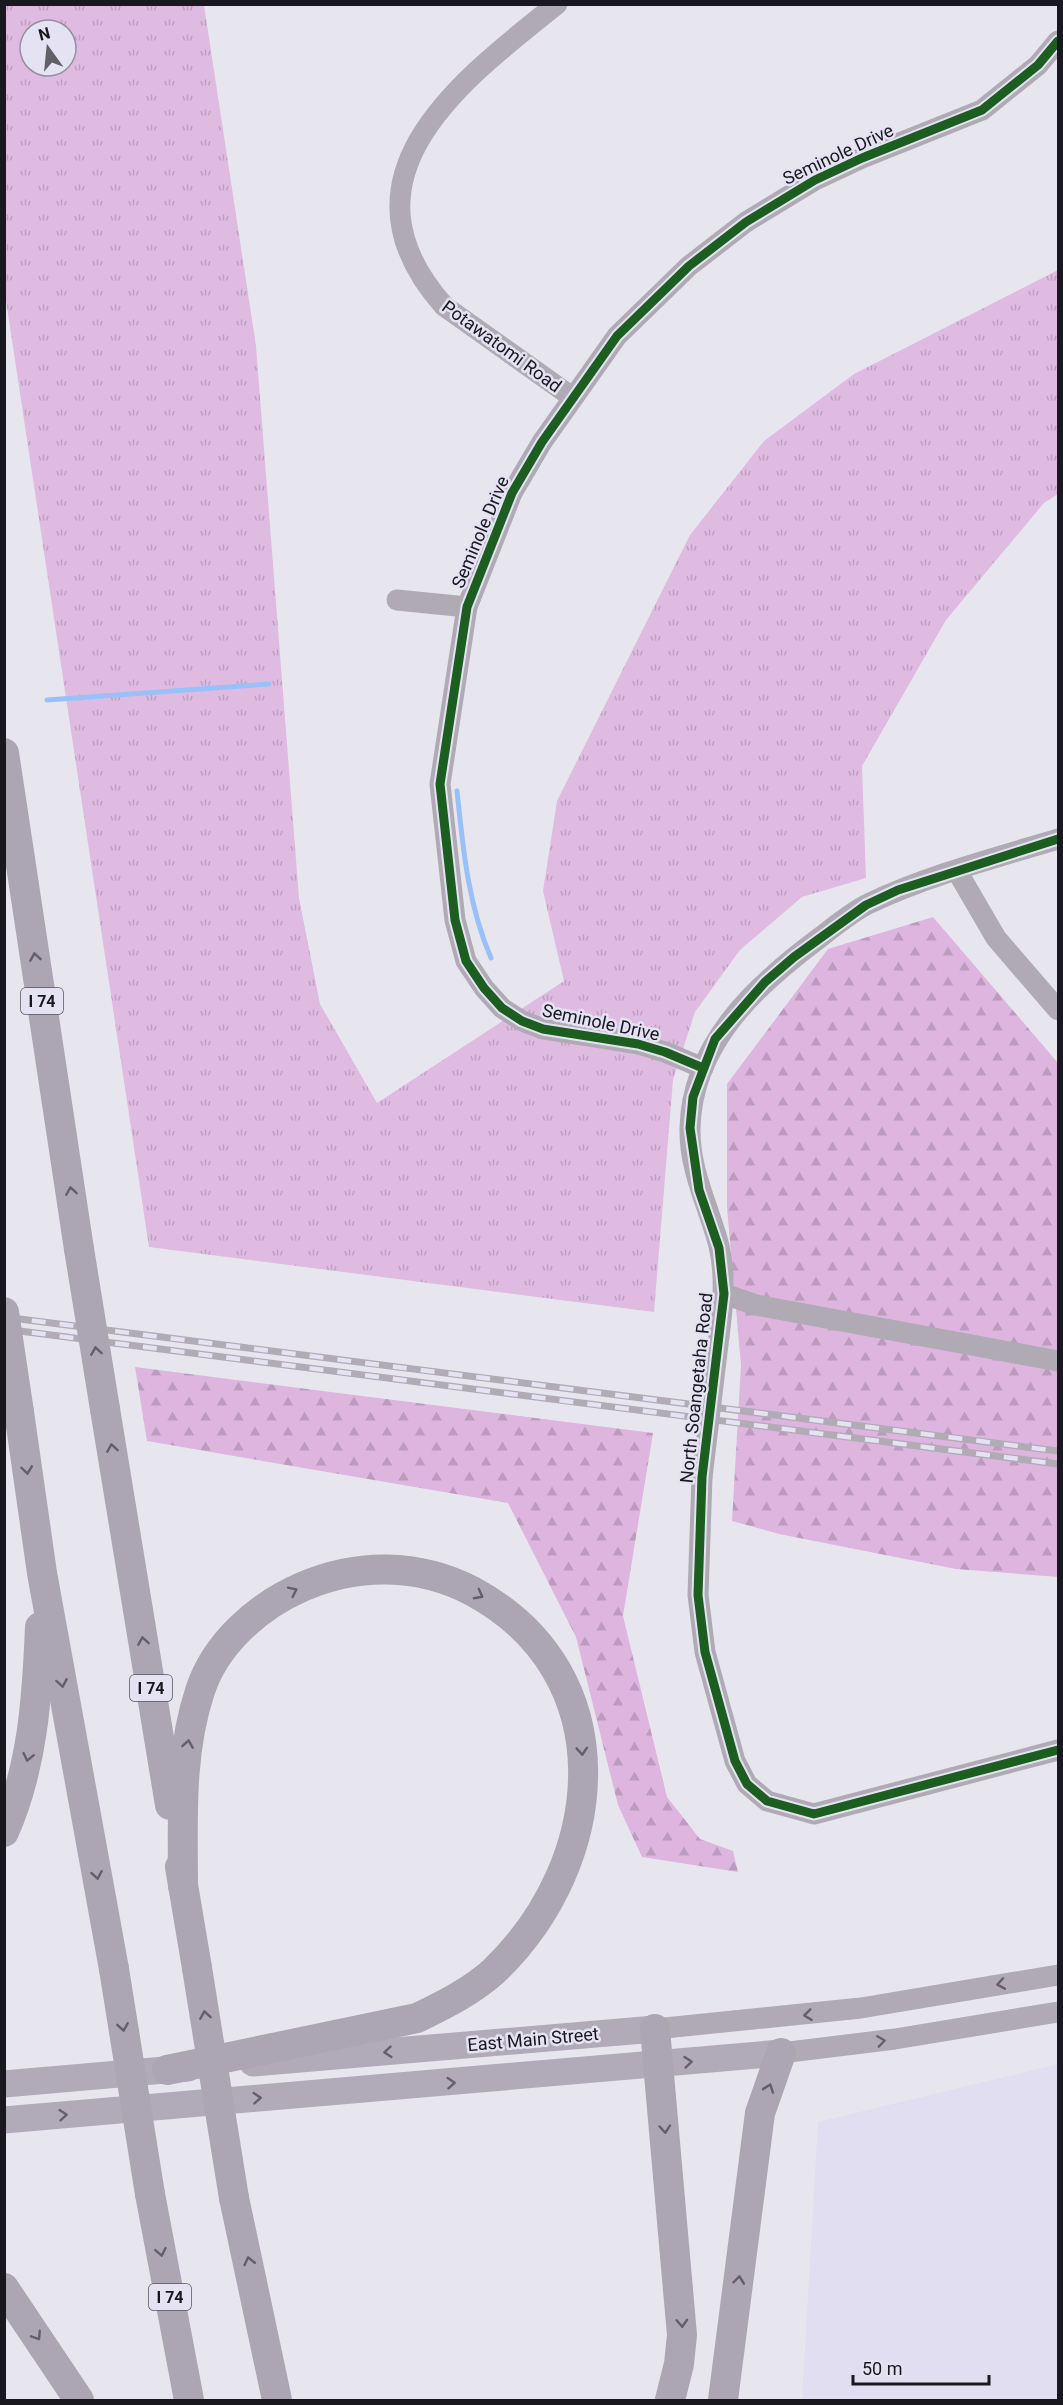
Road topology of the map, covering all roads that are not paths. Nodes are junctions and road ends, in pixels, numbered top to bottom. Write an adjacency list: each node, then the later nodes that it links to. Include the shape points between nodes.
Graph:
1 (557, 4): 3 (street, Potawatomi Road, via 505,45 432,118 416,147 398,206 407,251 428,288 444,306)
2 (1059, 41): 3 (street, Seminole Drive, via 1038,65 982,110 824,175 746,222 689,266 617,336)
3 (572, 397): 5 (street, Seminole Drive, via 512,493)
4 (398, 600): 5 (street)
5 (467, 607): 10 (street, Seminole Drive, via 441,784 454,920 466,961 496,1001 522,1021 543,1029 638,1044)
6 (4, 753): 17 (highway, I 74, one-way to 6, bridge, via 79,1249)
7 (1059, 838): 8 (street, North Soangetaha Road)
8 (957, 871): 9 (street, via 996,938); 10 (street, North Soangetaha Road, via 866,905 794,957 735,1013 715,1039)
9 (1059, 1010)
10 (702, 1068): 11 (street, North Soangetaha Road, via 693,1097 690,1128 699,1190 719,1248)
11 (724, 1294): 13 (street, via 756,1305); 15 (street, North Soangetaha Road, bridge, via 702,1477 698,1595 705,1652 735,1761 747,1784 767,1801 813,1814)
12 (4, 1312): 14 (highway, I 74, one-way to 14, bridge)
13 (1059, 1361)
14 (42, 1573): 16 (highway, one-way to 16, via 37,1704 29,1758); 29 (highway, I 74, one-way to 29, bridge)
15 (1059, 1750)
16 (4, 1832)
17 (183, 1887): 23 (highway, one-way to 23, via 183,1773 201,1688 219,1653 240,1629 289,1592 352,1571 390,1568 424,1572 457,1583 491,1601 545,1652 561,1678 574,1706 581,1739 584,1773 577,1834 553,1894 536,1923 492,1972 447,2004 417,2018); 27 (highway, I 74, one-way to 17, bridge, via 234,2198)
18 (1059, 1975): 20 (street, East Main Street, one-way to 20, via 861,2008)
19 (1059, 2012): 21 (street, East Main Street, one-way to 19)
20 (655, 2029): 22 (highway); 23 (main road, East Main Street, one-way to 23)
21 (781, 2053): 22 (main road, East Main Street, one-way to 21); 33 (highway, one-way to 21, via 760,2113)
22 (659, 2065): 25 (main road, East Main Street, one-way to 22); 32 (highway, one-way to 32, via 682,2335 680,2364)
23 (167, 2070): 24 (main road, East Main Street)
24 (4, 2084)
25 (4, 2120)
26 (4, 2288): 28 (highway, one-way to 28)
27 (257, 2296): 30 (highway, I 74); 31 (highway)
28 (79, 2400)
29 (189, 2400)
30 (277, 2400)
31 (288, 2400)
32 (670, 2400)
33 (723, 2400)

